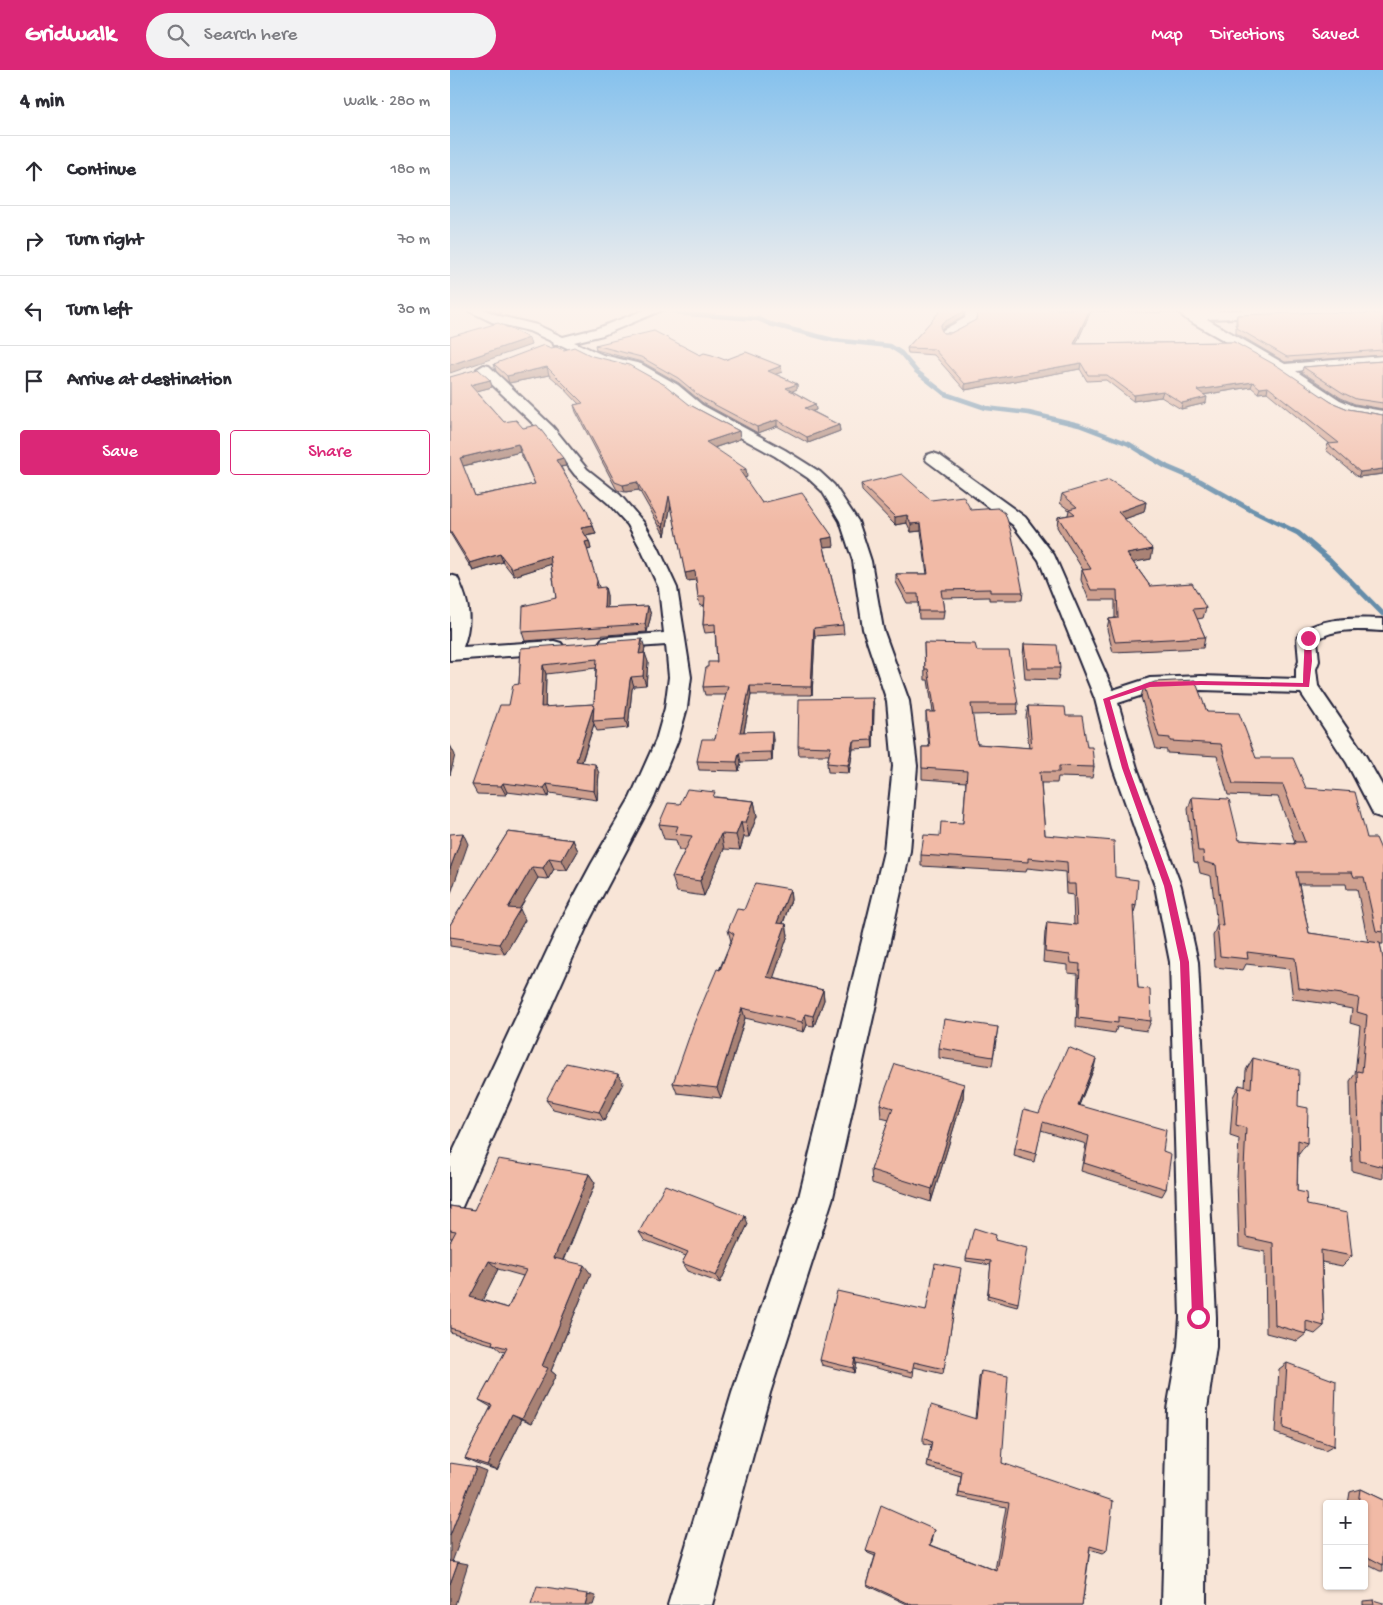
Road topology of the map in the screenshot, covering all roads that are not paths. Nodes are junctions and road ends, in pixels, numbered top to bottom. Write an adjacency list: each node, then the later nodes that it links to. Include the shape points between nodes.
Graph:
1 (493, 381): 10 (street, via 548,430 582,472 614,499 635,524 668,588)
2 (660, 381): 16 (street, via 698,408 780,452 828,488 849,522 862,561 873,629 898,701 904,743 903,803 897,851 816,1197 752,1393)
3 (1302, 381): 4 (street)
4 (1351, 410): 5 (street); 6 (street)
5 (1383, 415)
6 (1383, 431)
7 (933, 458): 13 (street, via 1019,522 1048,559)
8 (450, 581): 11 (street, via 459,600 461,614 459,631)
9 (1383, 624): 12 (street, via 1313,632 1307,644)
10 (674, 638): 11 (street); 15 (street, via 680,677 667,740 642,798 576,920)
11 (450, 654)
12 (1307, 686): 13 (street, via 1150,685); 14 (street, via 1357,761)
13 (1106, 699): 17 (street, via 1126,768 1168,886 1184,962 1198,1317 1197,1347 1187,1410)
14 (1383, 809)
15 (450, 1195)
16 (690, 1605)
17 (1184, 1605)

